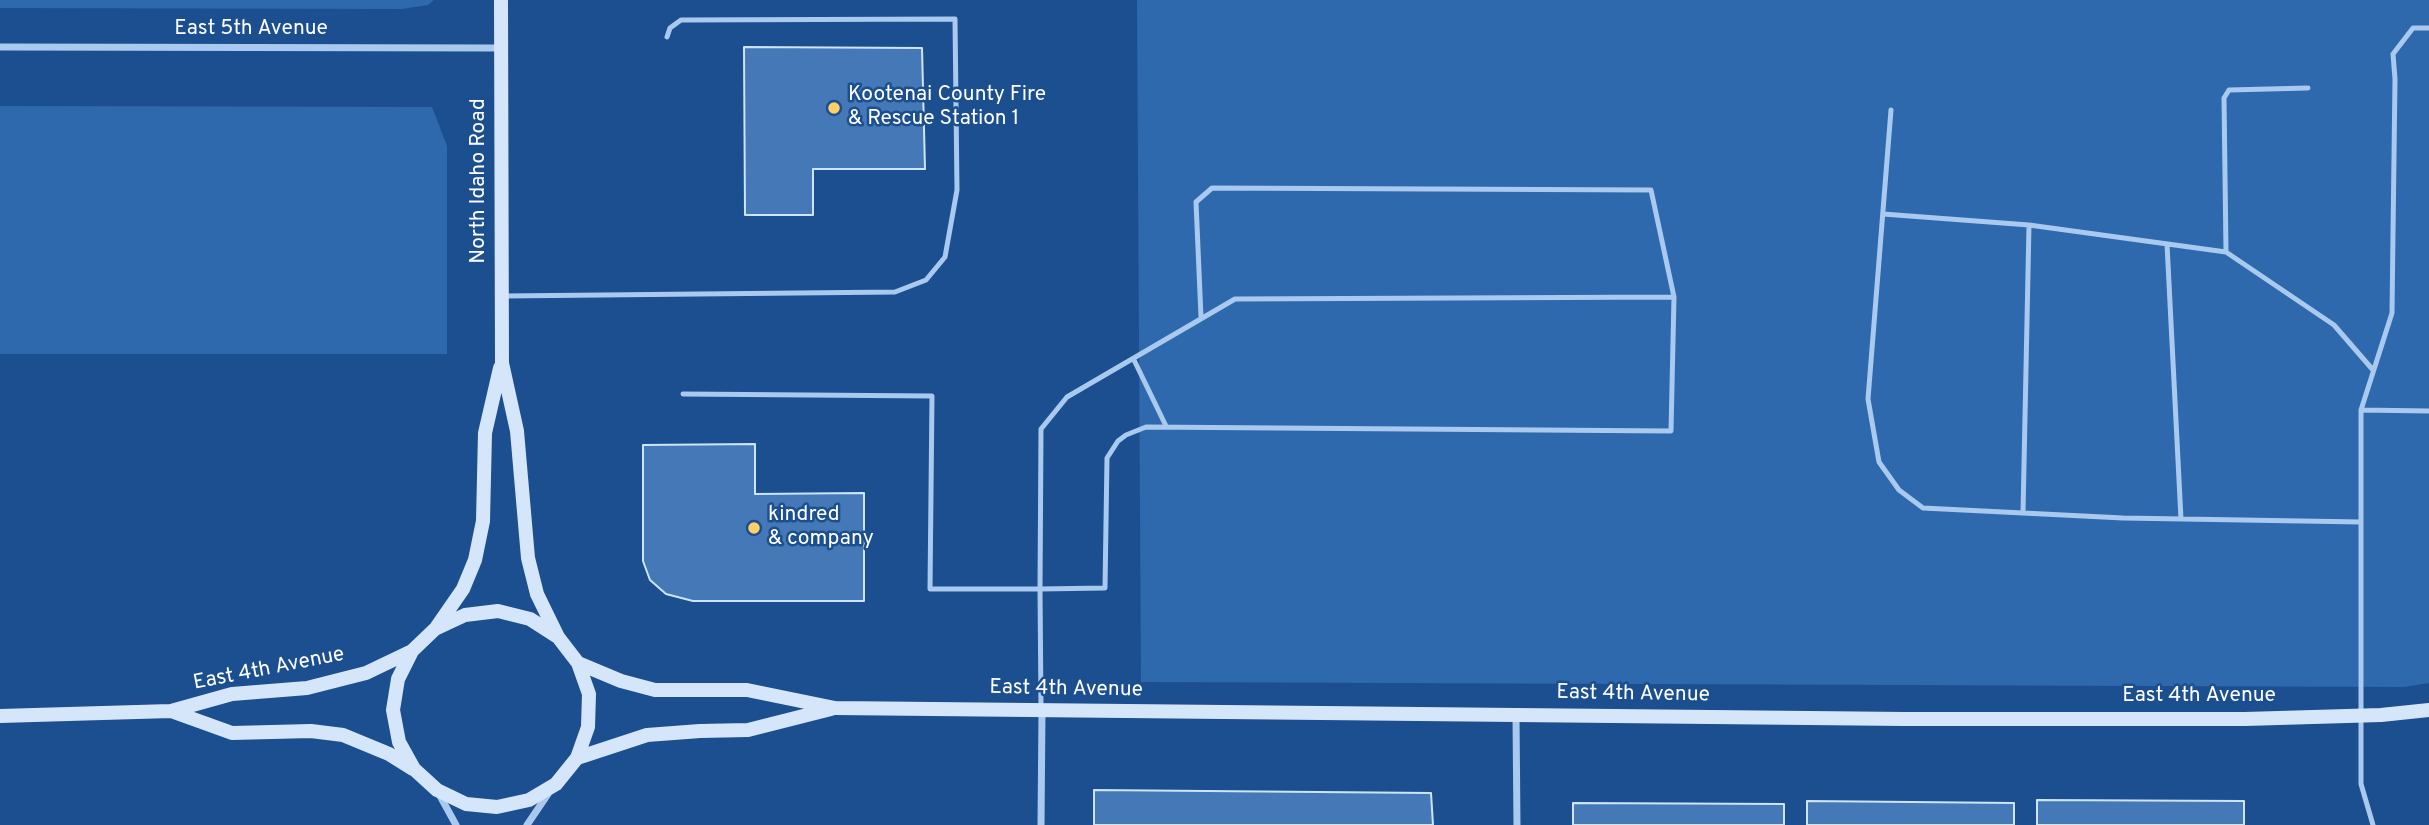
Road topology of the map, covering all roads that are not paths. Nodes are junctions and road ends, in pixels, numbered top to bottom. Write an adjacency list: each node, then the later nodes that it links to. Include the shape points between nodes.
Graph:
1 (501, 0): 5 (street, North Idaho Road)
2 (2429, 28): 17 (lane, via 2413,28 2393,54 2392,313)
3 (667, 37): 12 (lane, via 681,20 955,19 957,190 944,257 926,280 895,292)
4 (0, 47): 5 (street, East 5th Avenue)
5 (501, 48): 12 (street, North Idaho Road)
6 (2308, 88): 11 (lane, via 2229,90 2224,98)
7 (1891, 110): 8 (lane)
8 (1883, 214): 9 (lane); 22 (lane, via 1868,399 1879,462 1899,490 1923,508)
9 (2029, 225): 10 (lane); 22 (lane)
10 (2167, 244): 11 (lane); 23 (lane)
11 (2227, 253): 17 (lane, via 2334,325)
12 (501, 296): 16 (street, North Idaho Road)
13 (1674, 297): 14 (lane, via 1235,299); 14 (lane, via 1651,190 1212,188 1196,202); 21 (lane, via 1671,431)
14 (1201, 317): 15 (lane)
15 (1134, 360): 21 (lane); 25 (lane, via 1067,397 1041,429)
16 (502, 363): 26 (street, North Idaho Road, via 485,433 483,521 475,560 463,589); 27 (street, North Idaho Road, via 517,431 528,558 537,594)
17 (2373, 370): 19 (lane)
18 (683, 394): 25 (lane, via 932,396 930,589)
19 (2361, 410): 20 (lane); 24 (lane)
20 (2429, 411)
21 (1166, 426): 25 (lane, via 1126,435 1107,458 1105,588)
22 (2023, 513): 23 (lane)
23 (2181, 519): 24 (lane)
24 (2361, 522): 36 (lane)
25 (1040, 589): 33 (lane)
26 (435, 629): 27 (street, via 464,615 498,611 530,619); 28 (street)
27 (558, 637): 29 (street)
28 (412, 651): 32 (street, East 4th Avenue, via 366,673 307,688 232,694); 38 (street, via 398,679 393,710 399,742)
29 (578, 663): 30 (street, East 4th Avenue, via 655,690 747,690); 37 (street, via 589,694 588,727)
30 (835, 708): 33 (street, East 4th Avenue); 37 (street, East 4th Avenue, via 748,730 647,735)
31 (2429, 710): 36 (street, East 4th Avenue)
32 (171, 711): 35 (street, East 4th Avenue); 38 (street, East 4th Avenue, via 232,733 311,730 343,735)
33 (1042, 711): 34 (street, East 4th Avenue); 43 (street)
34 (1516, 715): 36 (street, East 4th Avenue, via 1891,719); 44 (street)
35 (0, 716)
36 (2359, 716): 45 (lane, via 2361,784)
37 (577, 758): 39 (street)
38 (414, 769): 40 (street)
39 (556, 784): 40 (street, via 529,800 497,807 466,804); 42 (street)
40 (438, 790): 41 (street)
41 (456, 825)
42 (527, 825)
43 (1041, 825)
44 (1517, 825)
45 (2373, 825)

